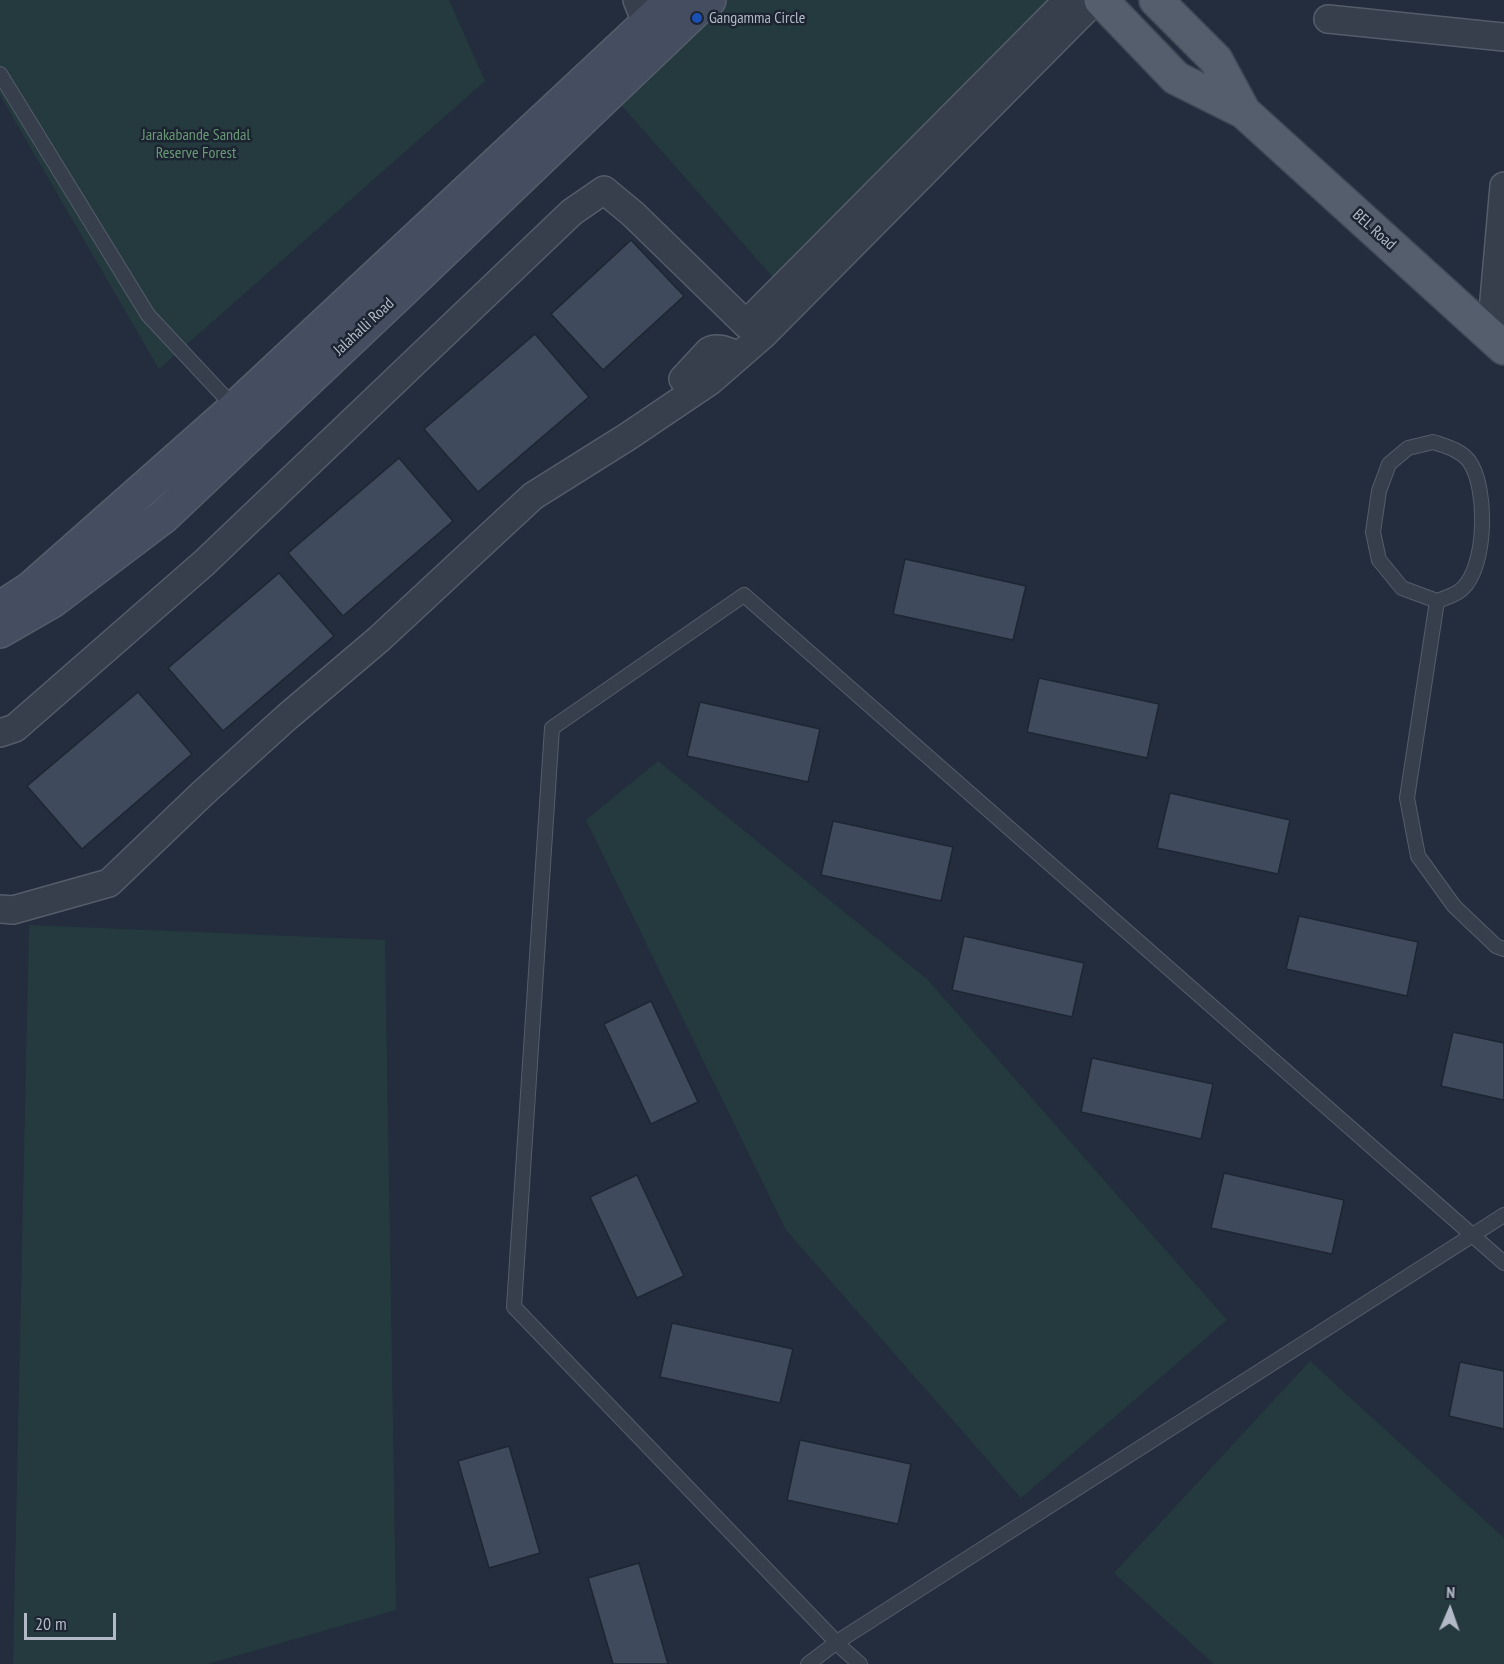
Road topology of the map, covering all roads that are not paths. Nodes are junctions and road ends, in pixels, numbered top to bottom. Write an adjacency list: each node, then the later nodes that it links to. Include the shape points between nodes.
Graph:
1 (672, 0): 7 (main road, Jalahalli Road)
2 (709, 0): 20 (main road, Jalahalli Road, via 163,517 52,601)
3 (1068, 0): 13 (street)
4 (1095, 0): 13 (street)
5 (1101, 0): 11 (main road, BEL Road, via 1176,78)
6 (1156, 0): 11 (main road, BEL Road, via 1216,60)
7 (642, 11): 17 (main road, Jalahalli Road)
8 (1328, 19): 9 (street)
9 (1504, 37)
10 (0, 74): 17 (lane, via 148,315)
11 (1244, 112): 14 (main road, BEL Road)
12 (1504, 186): 14 (street)
13 (755, 329): 15 (street); 21 (street, via 604,190 555,227 204,563 15,728)
14 (1497, 341)
15 (739, 356): 16 (street, via 713,349); 22 (street, via 710,381 533,496 109,883 13,910)
16 (683, 379)
17 (235, 408): 19 (main road, Jalahalli Road, via 30,590)
18 (1437, 601): 18 (lane, via 1401,588 1379,560 1373,532 1378,491 1389,464 1408,448 1433,442 1450,447 1468,460 1479,482 1482,510 1482,541 1470,578 1462,590); 23 (lane, via 1407,798 1418,856 1454,906)
19 (0, 608)
20 (0, 631)
21 (0, 733)
22 (0, 909)
23 (1504, 949)
24 (1504, 1215): 25 (lane)
25 (1472, 1235): 26 (lane); 27 (lane); 27 (lane, via 744,595 552,728 514,1307)
26 (1504, 1263)
27 (837, 1642): 28 (lane); 29 (lane)
28 (808, 1664)
29 (860, 1664)

